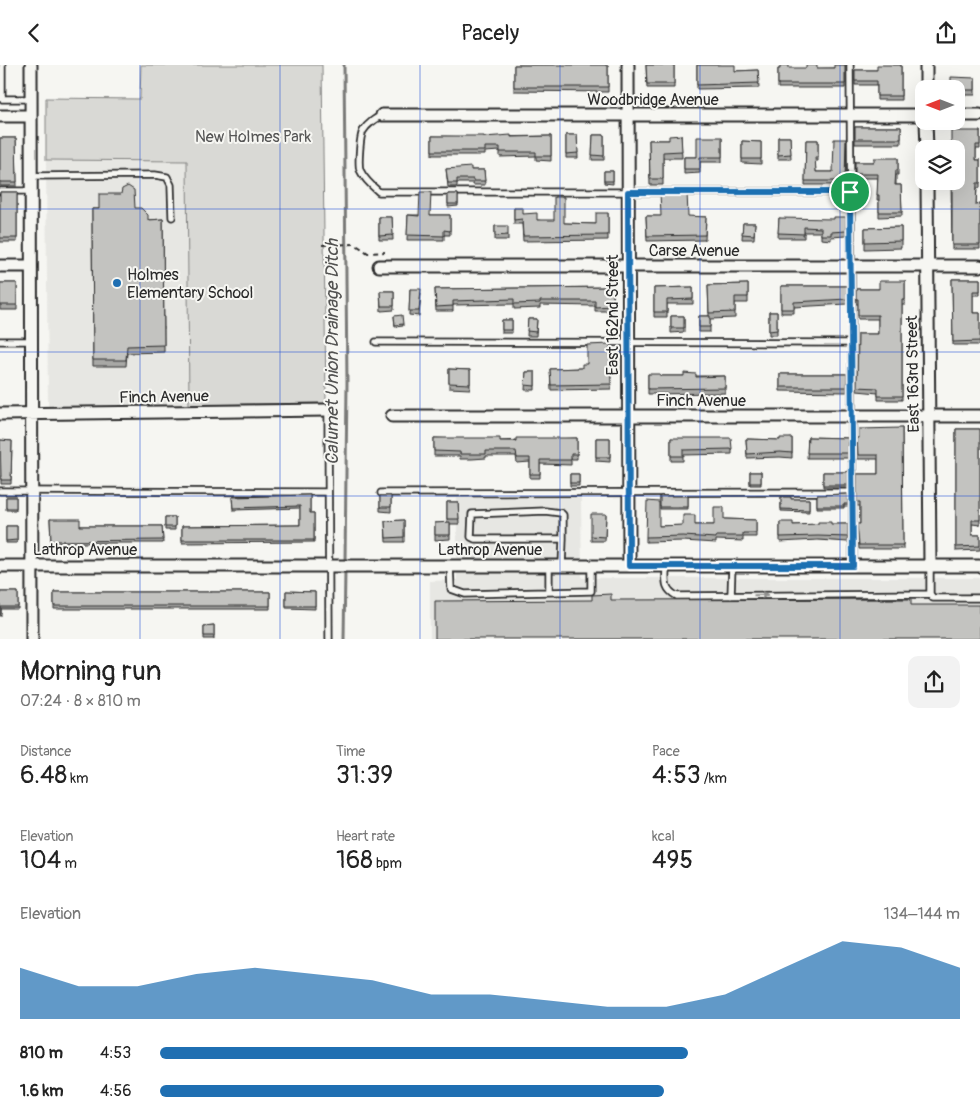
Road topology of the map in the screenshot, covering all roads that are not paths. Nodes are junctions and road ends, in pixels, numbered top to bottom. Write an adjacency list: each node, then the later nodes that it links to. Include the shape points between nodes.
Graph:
1 (2, 65): 7 (lane, via 2,99)
2 (31, 65): 7 (street)
3 (628, 65): 9 (street, East 162nd Street)
4 (850, 65): 10 (lane)
5 (926, 65): 6 (street)
6 (926, 80)
7 (31, 99): 15 (street)
8 (382, 115): 9 (street, Woodbridge Avenue); 20 (lane, via 362,132 360,153 360,170 379,192)
9 (628, 115): 10 (street, Woodbridge Avenue); 20 (street, East 162nd Street)
10 (850, 115): 11 (street, Woodbridge Avenue); 21 (lane)
11 (915, 115)
12 (965, 115): 13 (street)
13 (980, 115)
14 (0, 116): 15 (street)
15 (31, 116): 16 (street)
16 (31, 176): 19 (street); 22 (lane, via 167,177 171,185)
17 (927, 190): 28 (street, East 163rd Street)
18 (0, 191): 19 (lane)
19 (31, 191): 24 (street)
20 (628, 192): 21 (lane); 26 (street, East 162nd Street)
21 (850, 192): 27 (lane)
22 (172, 217)
23 (0, 266): 24 (street)
24 (31, 266): 31 (street)
25 (379, 266): 26 (street, Carse Avenue)
26 (628, 266): 27 (street, Carse Avenue); 33 (street, East 162nd Street)
27 (851, 266): 28 (street, Carse Avenue); 34 (lane)
28 (928, 266): 29 (street, Carse Avenue); 41 (street, East 163rd Street)
29 (980, 266)
30 (0, 341): 31 (lane)
31 (31, 341): 36 (street)
32 (376, 342): 33 (lane)
33 (628, 342): 34 (lane); 39 (street, East 162nd Street)
34 (851, 343): 40 (lane)
35 (328, 409): 36 (street, Finch Avenue); 45 (lane)
36 (31, 414): 37 (street, Finch Avenue); 44 (street)
37 (0, 415)
38 (392, 416): 39 (street, Finch Avenue)
39 (628, 416): 40 (street, Finch Avenue); 46 (street, East 162nd Street)
40 (852, 416): 41 (street, Finch Avenue); 47 (lane)
41 (929, 416): 42 (street, Finch Avenue); 61 (street, East 163rd Street)
42 (980, 416)
43 (0, 491): 44 (lane)
44 (32, 491): 45 (lane); 50 (street)
45 (328, 492): 51 (lane)
46 (628, 492): 47 (lane); 48 (lane); 57 (street, East 162nd Street)
47 (852, 492): 60 (lane)
48 (381, 493)
49 (563, 539): 49 (lane, via 561,513 472,515 472,538); 55 (lane)
50 (32, 565): 51 (street, Lathrop Avenue); 53 (street, Lathrop Avenue); 67 (street)
51 (332, 565): 52 (street, Lathrop Avenue); 68 (lane)
52 (450, 565): 54 (street, Lathrop Avenue); 63 (lane, via 451,589 465,594)
53 (0, 566)
54 (549, 566): 55 (street, Lathrop Avenue); 63 (lane)
55 (562, 566): 56 (street, Lathrop Avenue)
56 (591, 566): 57 (street, Lathrop Avenue); 63 (lane, via 591,591)
57 (629, 566): 58 (street, Lathrop Avenue)
58 (666, 566): 59 (street, Lathrop Avenue); 65 (lane, via 666,586 670,593 677,596)
59 (732, 566): 60 (street, Lathrop Avenue); 65 (lane)
60 (853, 566): 61 (street, Lathrop Avenue)
61 (930, 566): 62 (street, Lathrop Avenue); 64 (lane)
62 (980, 566)
63 (549, 592)
64 (930, 594): 65 (lane, one-way to 64); 66 (lane, via 933,598)
65 (731, 596)
66 (980, 598)
67 (32, 639)
68 (329, 639)

